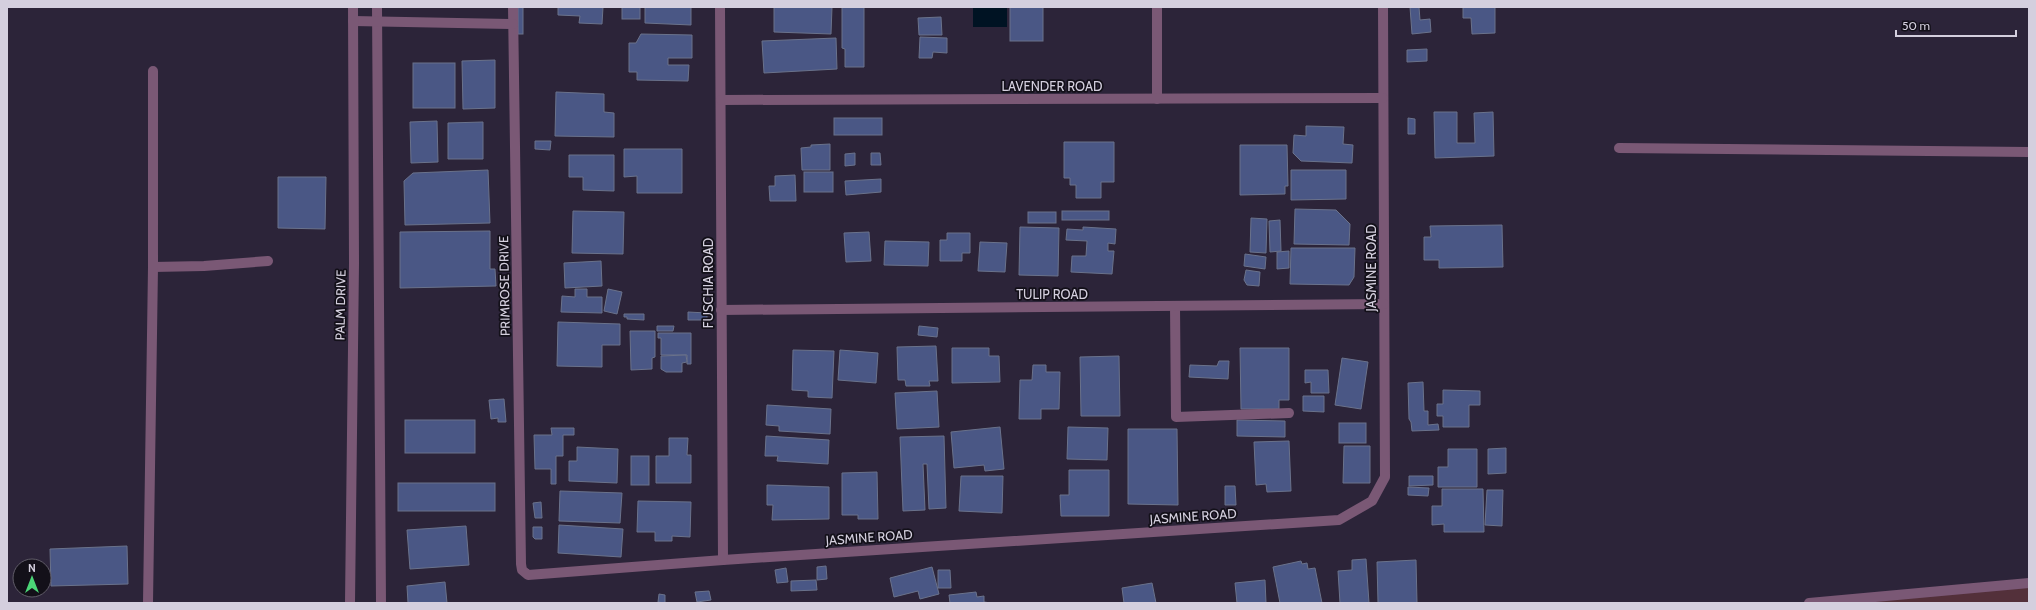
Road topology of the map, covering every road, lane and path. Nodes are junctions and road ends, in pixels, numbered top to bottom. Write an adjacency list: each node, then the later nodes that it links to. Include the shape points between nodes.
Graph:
1 (353, 7): 7 (street, PALM DRIVE)
2 (377, 7): 8 (street)
3 (513, 7): 9 (street, PRIMROSE DRIVE)
4 (720, 7): 13 (street, FUSCHIA ROAD)
5 (1157, 7): 12 (street)
6 (1383, 7): 11 (street, JASMINE ROAD)
7 (353, 21): 8 (street); 26 (street, PALM DRIVE, via 354,263)
8 (378, 21): 9 (street); 27 (street)
9 (513, 24): 23 (street, PRIMROSE DRIVE)
10 (153, 70): 17 (street)
11 (1383, 98): 12 (street, LAVENDER ROAD); 18 (street, JASMINE ROAD)
12 (1157, 99): 13 (street, LAVENDER ROAD)
13 (721, 100): 20 (street, FUSCHIA ROAD)
14 (1619, 148): 15 (street)
15 (2029, 152)
16 (268, 261): 17 (street)
17 (153, 268): 25 (street)
18 (1384, 304): 19 (street, TULIP ROAD); 22 (street, JASMINE ROAD, via 1385,477 1372,501 1339,520)
19 (1176, 306): 20 (street, TULIP ROAD); 21 (street, via 1176,417)
20 (721, 310): 22 (street, FUSCHIA ROAD)
21 (1289, 413)
22 (723, 560): 23 (street, JASMINE ROAD, via 528,575 522,570)
23 (521, 564)
24 (2029, 583): 28 (street)
25 (148, 603)
26 (350, 603)
27 (381, 603)
28 (1809, 603)

